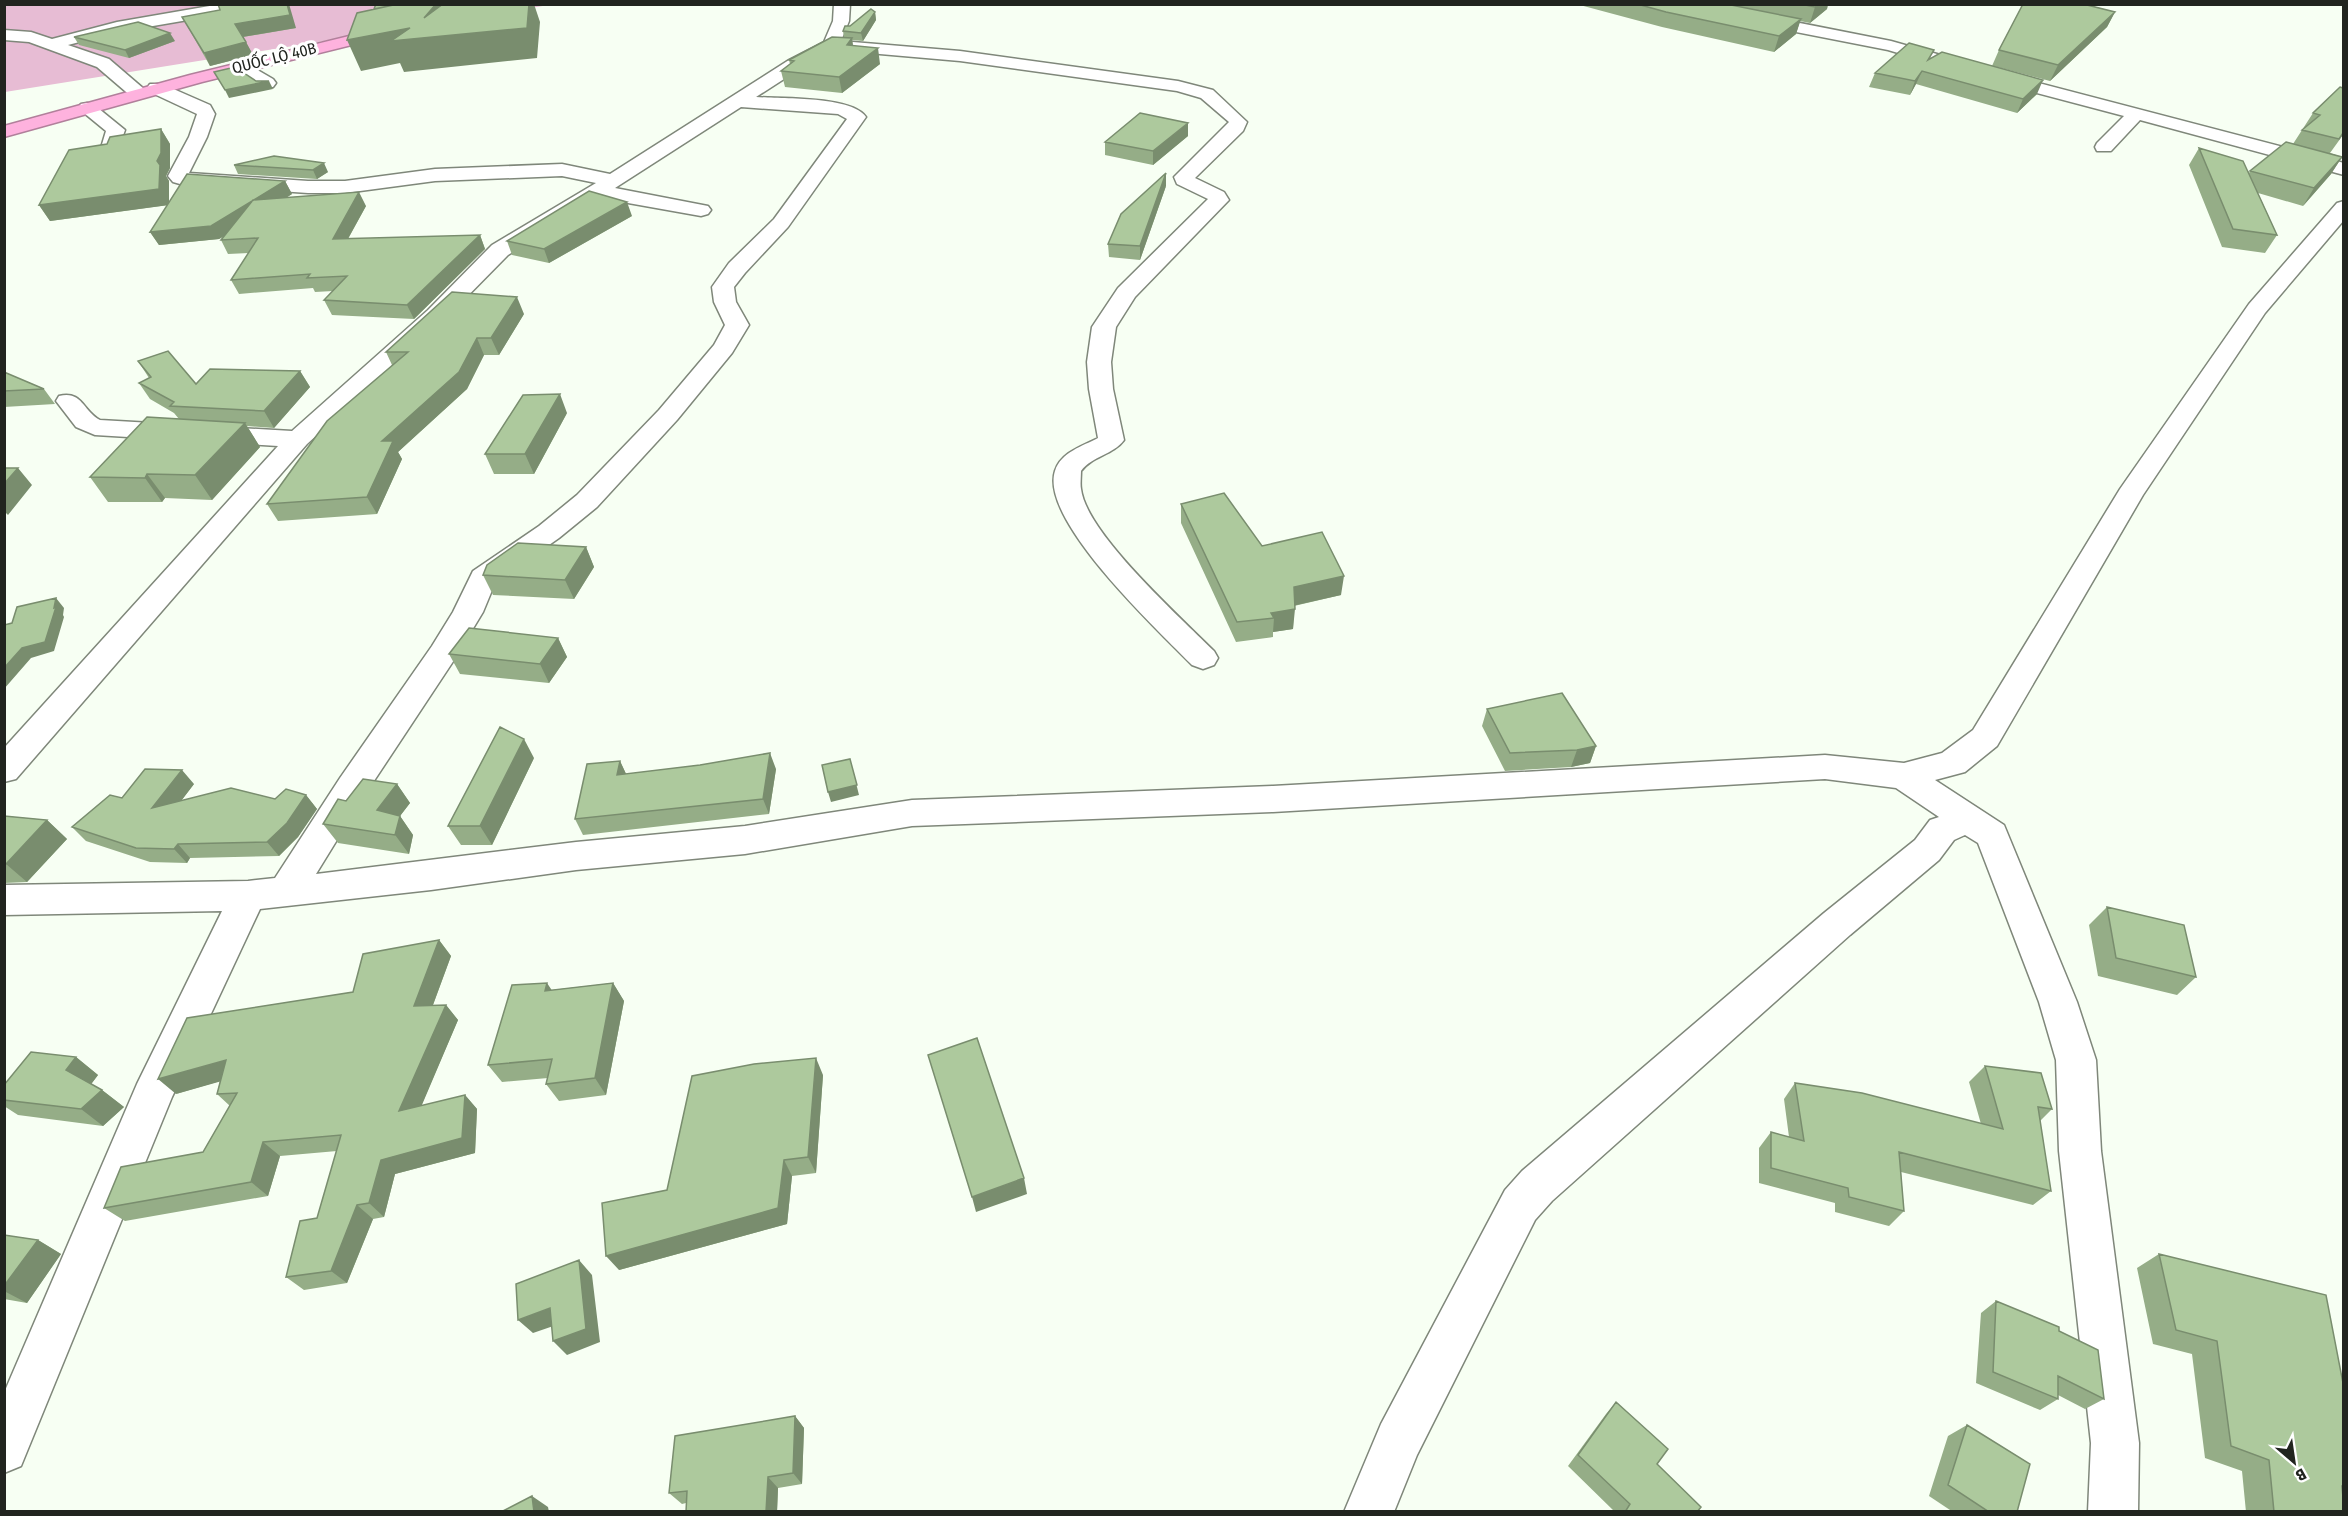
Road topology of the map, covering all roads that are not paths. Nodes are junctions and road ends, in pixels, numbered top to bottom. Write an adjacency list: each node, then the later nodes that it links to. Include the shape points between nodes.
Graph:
1 (252, 4): 6 (street, via 117,27)
2 (842, 4): 7 (street, via 841,21)
3 (1678, 4): 9 (street, via 1891,46)
4 (411, 26): 8 (highway, QUỐC LỘ 40B)
5 (4, 35): 6 (street, via 32,37)
6 (51, 44): 12 (street, via 103,63)
7 (831, 45): 13 (street); 25 (street, via 960,56 1178,86 1207,94 1236,118 1236,127 1184,177 1189,184 1220,200 1126,293 1104,327 1099,362 1111,440 1076,460 1065,481 1066,497 1095,545)
8 (242, 66): 11 (street); 12 (highway, QUỐC LỘ 40B)
9 (1959, 66)
10 (1977, 71): 15 (street)
11 (267, 83)
12 (147, 91): 14 (highway, QUỐC LỘ 40B); 20 (street, via 204,109 206,114 180,178 345,187 435,175 562,170)
13 (737, 101): 20 (street); 29 (street, via 842,109 857,117 781,223 723,287 725,302 737,325 724,348 587,501 483,578 443,653 352,787)
14 (87, 108): 16 (highway, QUỐC LỘ 40B); 18 (street, via 116,130)
15 (2136, 114): 17 (street); 19 (street)
16 (4, 132)
17 (2104, 147)
18 (109, 151)
19 (2343, 169)
20 (605, 186): 22 (street); 24 (street, via 500,250 436,315)
21 (2343, 207): 27 (street, via 2257,309 2130,495 1985,738 1953,763)
22 (701, 210)
23 (68, 401): 24 (street, via 85,422 103,428)
24 (298, 440): 26 (street)
25 (1203, 658)
26 (4, 770)
27 (1904, 776): 28 (street); 29 (street, via 1825,767 1273,799 912,813 745,840 576,856)
28 (1968, 819): 32 (street, via 1942,830 1927,850 1536,1186 1520,1205 1398,1441); 33 (street, via 1992,835 2058,1002 2076,1060 2080,1151 2115,1443)
29 (267, 894): 30 (street); 31 (street, via 180,1035)
30 (4, 900)
31 (4, 1449)
32 (1369, 1512)
33 (2113, 1512)

